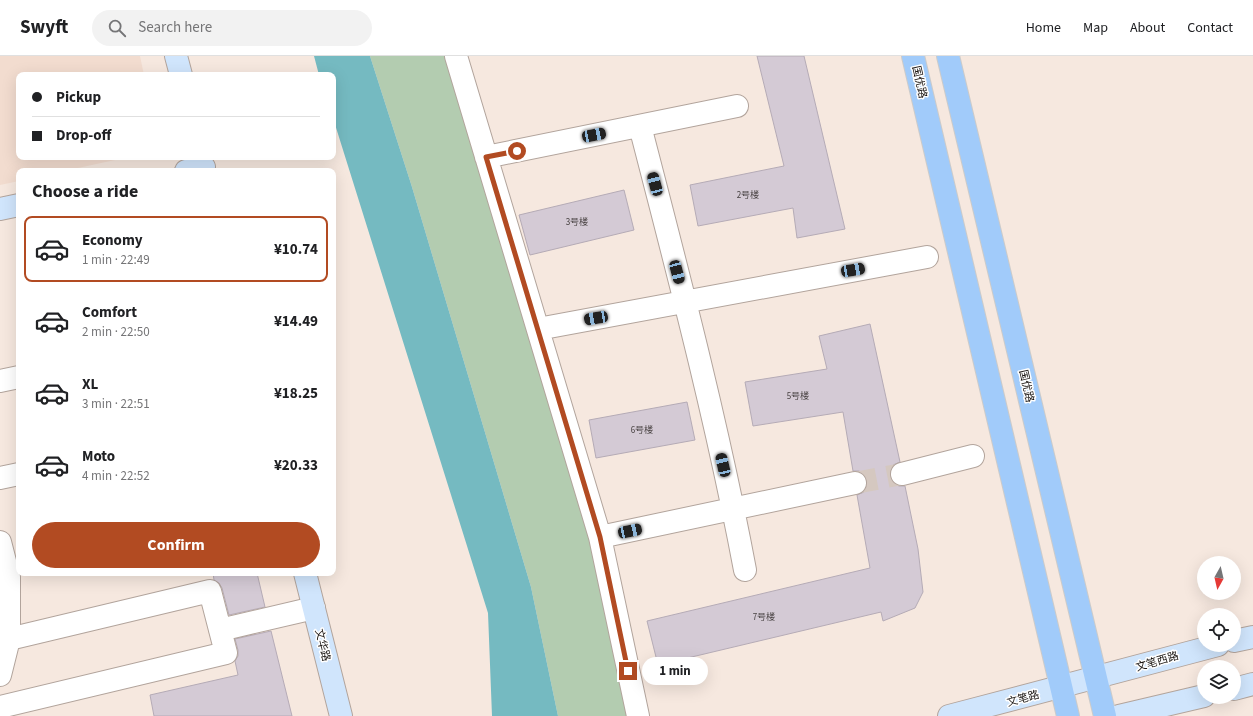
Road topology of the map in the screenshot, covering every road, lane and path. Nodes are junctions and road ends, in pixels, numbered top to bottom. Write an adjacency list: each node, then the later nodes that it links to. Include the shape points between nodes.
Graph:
1 (176, 56): 5 (main road)
2 (456, 56): 8 (street)
3 (914, 56): 35 (main road, 国优路)
4 (948, 56): 33 (main road, 国优路)
5 (180, 72)
6 (738, 106): 7 (street)
7 (640, 126): 8 (street); 12 (street)
8 (486, 157): 13 (street)
9 (16, 206): 10 (main road)
10 (0, 209)
11 (927, 257): 12 (street)
12 (685, 301): 13 (street); 21 (street)
13 (538, 329): 22 (street)
14 (16, 378): 15 (street)
15 (0, 381)
16 (973, 456): 17 (street)
17 (902, 474)
18 (16, 475): 19 (street)
19 (0, 478)
20 (855, 483): 21 (street)
21 (734, 509): 22 (street); 24 (street)
22 (600, 537): 40 (street)
23 (0, 542): 29 (street, via 9,577)
24 (746, 570)
25 (306, 576): 26 (main road, 文华路)
26 (314, 608): 27 (street); 39 (main road, 文华路)
27 (220, 630): 29 (street, via 210,591); 38 (street, via 226,653)
28 (1253, 637): 30 (main road)
29 (9, 639): 32 (street)
30 (1241, 640)
31 (1197, 651): 33 (main road, 文笔西路)
32 (0, 675)
33 (1096, 678): 35 (main road, 文笔路); 43 (main road, 国优路)
34 (1253, 684): 36 (main road)
35 (1062, 687): 41 (main road, 文笔路); 42 (main road, 国优路)
36 (1241, 687)
37 (1197, 698): 44 (main road)
38 (0, 707)
39 (341, 716)
40 (638, 716)
41 (949, 716)
42 (1068, 716)
43 (1105, 716)
44 (1119, 716)

